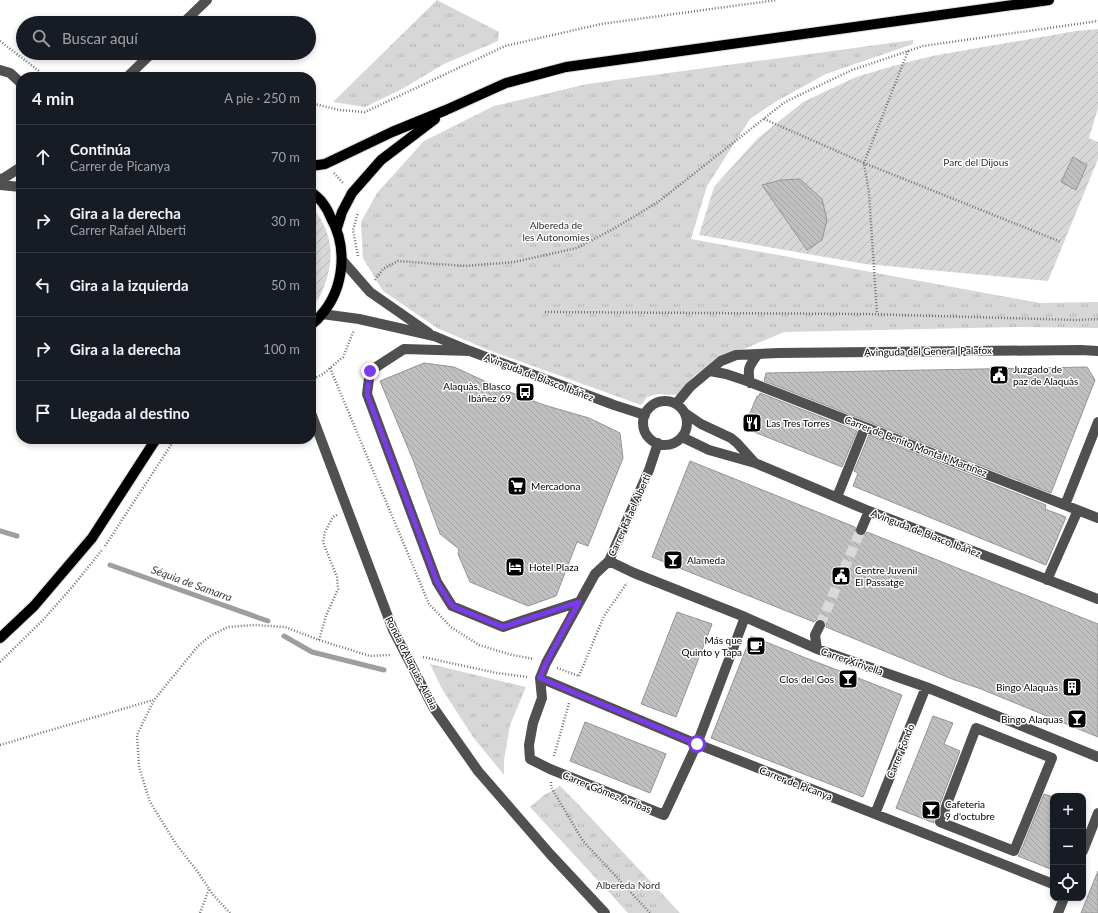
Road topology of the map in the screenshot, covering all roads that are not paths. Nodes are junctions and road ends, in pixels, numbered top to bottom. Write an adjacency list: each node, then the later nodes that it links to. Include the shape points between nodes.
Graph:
1 (207, 0): 3 (street)
2 (1049, 0): 10 (main road, via 566,66 506,83)
3 (190, 16)
4 (145, 60): 7 (street)
5 (0, 61): 8 (street)
6 (0, 70): 8 (street)
7 (132, 72)
8 (10, 74): 9 (street)
9 (16, 78)
10 (446, 110): 11 (main road, via 392,132 326,164); 17 (main road, via 381,160 352,193)
11 (316, 165)
12 (16, 170): 13 (street)
13 (0, 179)
14 (0, 185): 15 (street)
15 (16, 187)
16 (316, 197): 17 (main road, via 323,203)
17 (337, 228): 18 (main road)
18 (342, 260): 19 (main road, via 336,289); 21 (street, Avinguda de Blasco Ibáñez, via 370,292)
19 (322, 314): 20 (main road); 21 (street, Avinguda de Blasco Ibáñez, via 358,319)
20 (316, 320)
21 (434, 336): 22 (street, Avinguda de Blasco Ibáñez)
22 (470, 351): 29 (street, Avinguda de Blasco Ibáñez); 46 (street, via 404,348 370,371 367,394 437,582 452,606 503,627)
23 (1098, 351): 24 (street, Avinguda del General Palafox)
24 (758, 354): 25 (street, Avinguda del General Palafox, via 736,355 721,361); 26 (street, via 750,364)
25 (710, 371): 26 (street, Carrer de Benito Montalt Martínez); 27 (street, Avinguda del General Palafox, via 697,380)
26 (750, 383): 32 (street, Carrer de Benito Montalt Martínez)
27 (676, 404): 28 (street); 29 (street, via 656,403)
28 (685, 413): 33 (street, via 687,424); 36 (street, Avinguda de Blasco Ibáñez, via 701,424 731,438)
29 (645, 415): 35 (street, via 645,431 649,438)
30 (1098, 422): 38 (street)
31 (316, 427): 62 (street, Ronda d'Alaquàs-Aldaia, via 393,630 433,707 478,771)
32 (866, 427): 37 (street); 38 (street, Carrer de Benito Montalt Martínez)
33 (682, 437): 35 (street, via 671,444); 36 (street, Avinguda de Blasco Ibáñez, via 708,450)
34 (153, 444): 49 (main road, via 92,538 34,606)
35 (658, 444): 43 (street, Carrer Rafael Alberti)
36 (755, 463): 37 (street, Avinguda de Blasco Ibáñez)
37 (837, 497): 40 (street, Avinguda de Blasco Ibáñez)
38 (1065, 505): 39 (street, Carrer de Benito Montalt Martínez)
39 (1078, 510): 41 (street, Carrer de Benito Montalt Martínez); 44 (street)
40 (869, 511): 42 (street); 44 (street, Avinguda de Blasco Ibáñez)
41 (1098, 518)
42 (861, 530)
43 (609, 561): 46 (street, Carrer Rafael Alberti, via 595,574); 47 (street, Carrer Xirivella)
44 (1047, 580): 45 (street, Avinguda de Blasco Ibáñez)
45 (1098, 599)
46 (579, 602): 51 (street, Carrer Rafael Alberti)
47 (745, 617): 50 (street, Carrer Xirivella); 53 (street, Carrer Gómez Arribas)
48 (820, 625): 50 (street, via 815,635)
49 (0, 638)
50 (818, 649): 52 (street, Carrer Xirivella)
51 (540, 678): 53 (street, Carrer de Picanya); 55 (street, Carrer Rafael Alberti, via 542,698 533,723 529,746)
52 (926, 687): 54 (street, Carrer Xirivella); 57 (street, Carrer Fondo)
53 (697, 744): 55 (street, Carrer Gómez Arribas, via 664,815); 57 (street, Carrer de Picanya)
54 (1098, 757)
55 (530, 759)
56 (1098, 813): 58 (street)
57 (875, 814): 60 (street, Carrer de Picanya)
58 (1086, 843)
59 (1014, 851): 59 (street, via 940,822 976,728 1052,758)
60 (1050, 883)
61 (1063, 901): 63 (street)
62 (605, 913)
63 (1058, 913)

